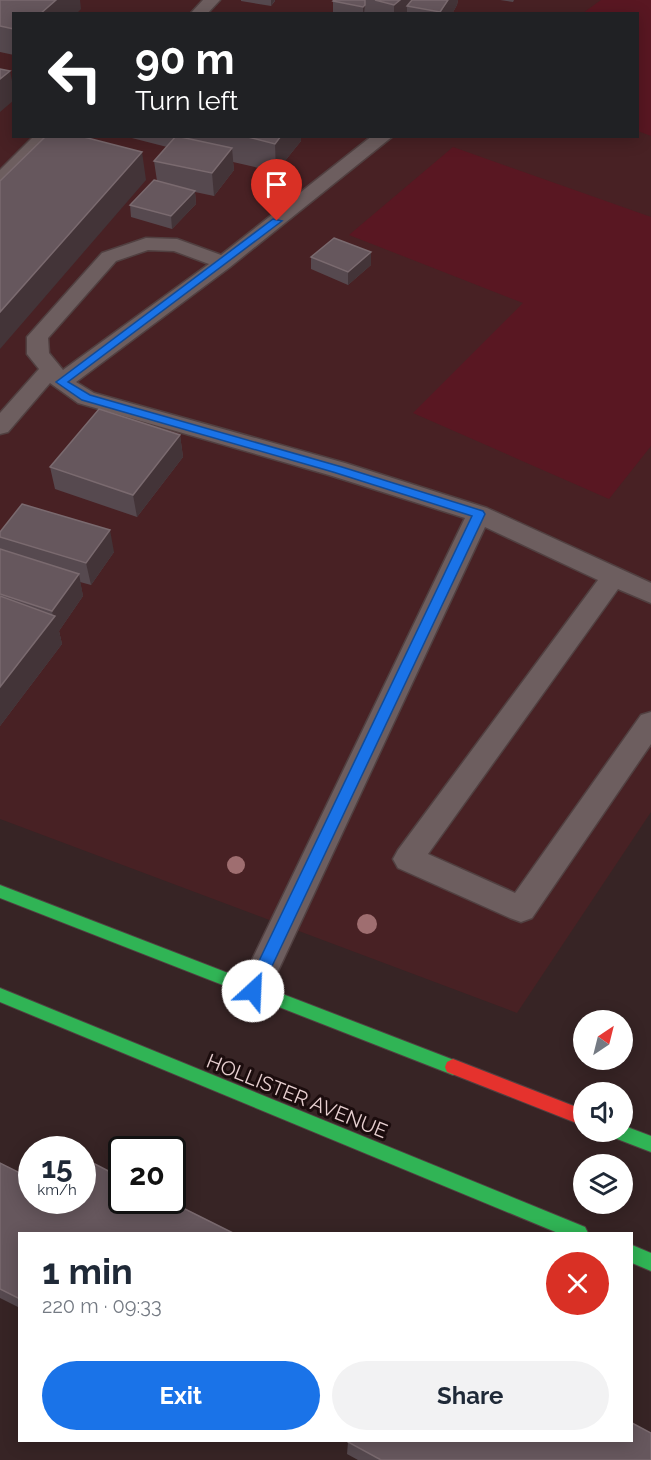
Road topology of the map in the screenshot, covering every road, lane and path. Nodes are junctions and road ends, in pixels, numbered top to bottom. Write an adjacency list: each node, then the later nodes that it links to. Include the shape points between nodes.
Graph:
1 (212, 0): 2 (lane)
2 (200, 12)
3 (43, 138): 5 (lane)
4 (381, 138): 6 (lane)
5 (0, 180)
6 (223, 263): 7 (lane); 7 (lane, via 177,244 146,244 109,257 37,337 38,354)
7 (55, 376): 8 (lane); 9 (lane, via 86,398 338,469)
8 (0, 427)
9 (479, 514): 10 (lane); 13 (lane)
10 (638, 582): 11 (lane, via 408,859 520,909)
11 (651, 723)
12 (0, 891): 13 (main road)
13 (253, 991): 15 (main road)
14 (0, 995): 18 (main road, HOLLISTER AVENUE)
15 (573, 1114)
16 (633, 1137): 17 (main road)
17 (651, 1144)
18 (577, 1232)
19 (633, 1254): 20 (main road)
20 (651, 1262)

